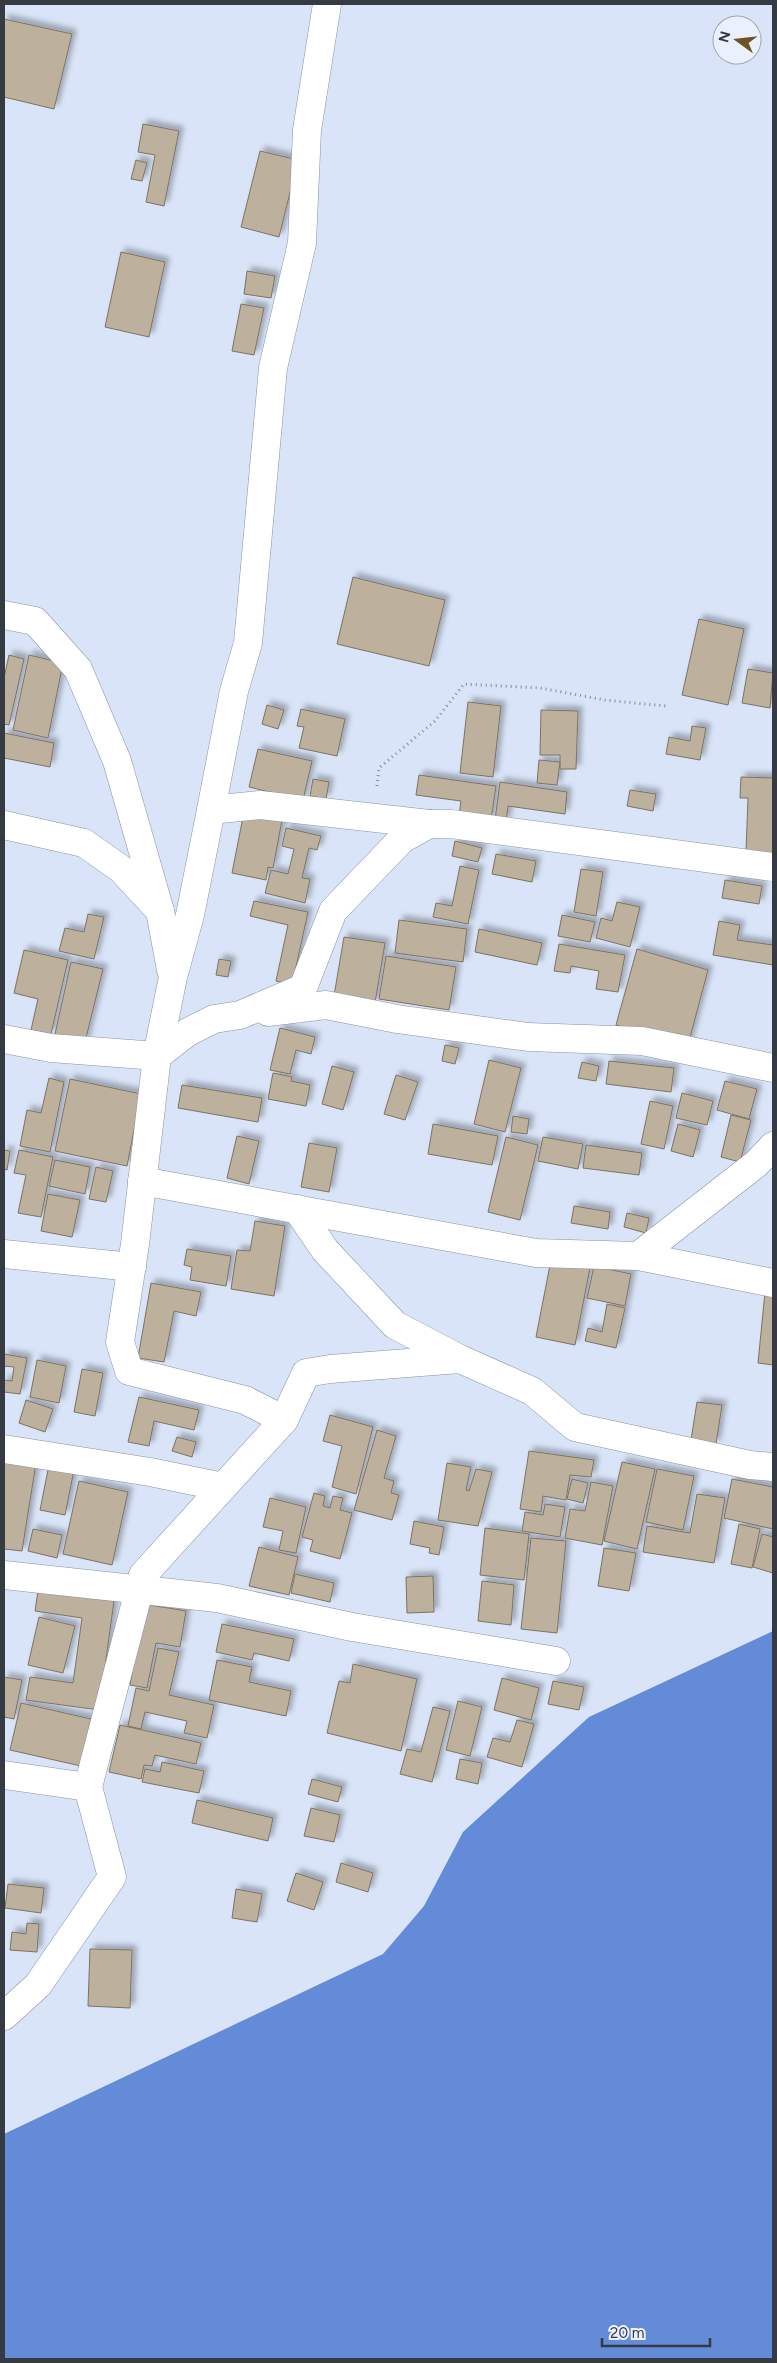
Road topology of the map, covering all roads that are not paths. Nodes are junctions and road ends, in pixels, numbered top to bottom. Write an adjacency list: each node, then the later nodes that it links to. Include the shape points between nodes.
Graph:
1 (327, 4): 3 (street, via 307,130 302,243 274,368 248,643 234,691)
2 (4, 615): 7 (street, via 35,621 78,670 117,761)
3 (211, 810): 4 (street, via 260,805); 8 (street, via 190,914)
4 (429, 824): 6 (street, via 450,824); 9 (street, via 402,839 333,911 303,988)
5 (4, 825): 7 (street, via 84,843 121,870)
6 (773, 867)
7 (160, 911): 8 (street)
8 (173, 977): 11 (street)
9 (240, 1015): 11 (street, via 214,1019 188,1032); 12 (street, via 326,1004 397,1019 528,1037 642,1041)
10 (4, 1038): 11 (street, via 51,1048)
11 (158, 1056): 14 (street)
12 (773, 1068)
13 (773, 1146): 17 (street, via 756,1164)
14 (142, 1181): 15 (street); 18 (street)
15 (296, 1209): 17 (street, via 536,1253); 20 (street, via 325,1250 395,1325)
16 (4, 1254): 18 (street)
17 (638, 1256): 19 (street)
18 (132, 1267): 21 (street, via 120,1342 130,1371 246,1400)
19 (773, 1282)
20 (460, 1359): 21 (street, via 306,1373); 23 (street, via 532,1390 575,1427 750,1465)
21 (284, 1420): 24 (street)
22 (4, 1449): 24 (street)
23 (773, 1467)
24 (223, 1487): 26 (street, via 143,1575)
25 (4, 1575): 26 (street)
26 (140, 1588): 27 (street, via 217,1598 352,1627); 29 (street)
27 (556, 1661)
28 (4, 1775): 29 (street)
29 (88, 1787): 30 (street, via 112,1877 38,1985)
30 (4, 2016)

